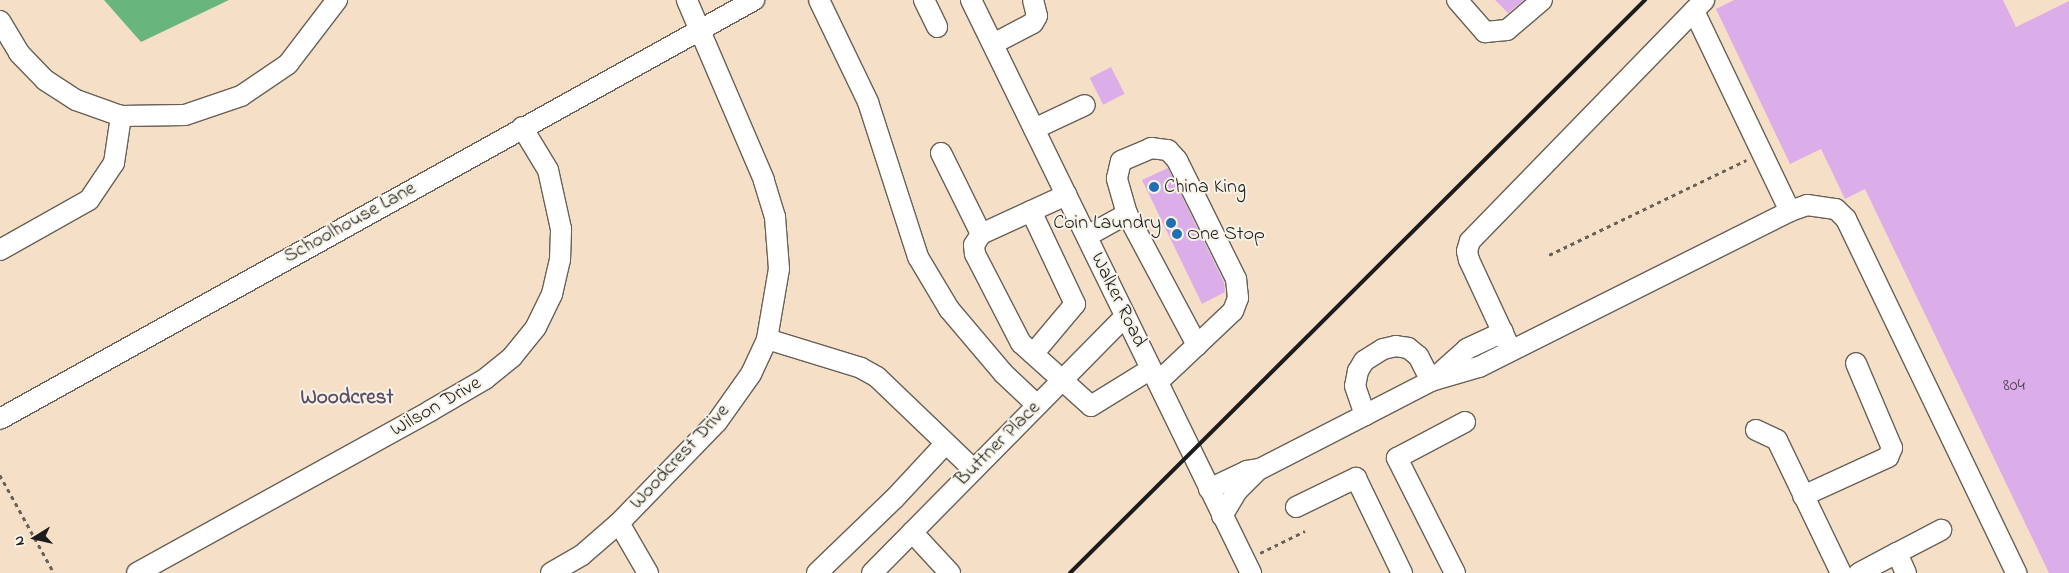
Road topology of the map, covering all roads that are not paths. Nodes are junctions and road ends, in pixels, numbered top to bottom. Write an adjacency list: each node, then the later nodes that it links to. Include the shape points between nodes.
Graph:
1 (337, 0): 17 (street, via 288,64 241,96 184,115)
2 (687, 0): 13 (street, Woodcrest Drive)
3 (754, 0): 13 (street, Schoolhouse Lane)
4 (819, 0): 38 (street, via 868,102 918,257 949,309 1003,373)
5 (924, 0): 12 (street)
6 (971, 0): 15 (street, Walker Road)
7 (1033, 0): 15 (street, via 1037,16 1033,23)
8 (1457, 0): 9 (street, via 1485,32 1507,30)
9 (1542, 0)
10 (1699, 5): 23 (street); 29 (street, via 1470,241 1469,260)
11 (0, 21): 14 (street)
12 (937, 27)
13 (700, 28): 18 (street, Schoolhouse Lane); 30 (street, Woodcrest Drive, via 764,180 775,217 779,268)
14 (5, 42): 17 (street, via 45,80 76,100)
15 (993, 44): 19 (street, Walker Road)
16 (1085, 105): 19 (street)
17 (121, 116): 27 (street, via 114,163 89,200)
18 (522, 127): 40 (street, Schoolhouse Lane); 55 (street, Wilson Drive, via 548,170 561,229 560,260 552,294 536,327 512,357 446,402)
19 (1034, 129): 21 (street, Walker Road)
20 (940, 153): 25 (street)
21 (1066, 194): 22 (street); 26 (street, Walker Road)
22 (1031, 211): 25 (street); 33 (street, via 1075,304)
23 (1790, 211): 32 (street); 66 (street, via 1807,205 1822,205 1846,218)
24 (1127, 214): 26 (street); 31 (street); 31 (street, via 1117,178 1121,161 1152,148 1168,150 1177,160 1236,279 1238,298 1233,311)
25 (982, 234): 33 (street, via 974,245 975,254 1020,343)
26 (1087, 236): 28 (street, Walker Road)
27 (0, 250)
28 (1125, 316): 35 (street, Walker Road); 36 (street, Buttner Place)
29 (1502, 332): 32 (street); 37 (street, via 1468,349)
30 (767, 339): 43 (street, via 861,368 877,377); 50 (street, Woodcrest Drive, via 751,374 717,422)
31 (1197, 345): 35 (street)
32 (1511, 350): 37 (street, via 1478,366)
33 (1033, 354): 36 (street)
34 (1856, 363): 47 (street, via 1892,448 1888,457)
35 (1154, 376): 36 (street, via 1091,406); 46 (street, Walker Road)
36 (1062, 380): 38 (street, Buttner Place)
37 (1431, 381): 39 (street); 39 (street, via 1418,356 1408,348 1389,348 1371,354 1358,371 1355,386)
38 (1037, 404): 45 (street, Buttner Place)
39 (1365, 414): 44 (street)
40 (0, 419)
41 (1465, 422): 62 (street, via 1397,458)
42 (1756, 430): 47 (street, via 1776,440)
43 (946, 443): 45 (street); 58 (street, via 894,499)
44 (1260, 468): 46 (street, via 1246,471); 49 (street, via 1237,491)
45 (974, 469): 52 (street, Buttner Place)
46 (1209, 489): 49 (street, Walker Road)
47 (1803, 496): 63 (street)
48 (1296, 507): 61 (street, via 1356,478)
49 (1222, 516): 60 (street, Walker Road)
50 (620, 523): 56 (street, Woodcrest Drive, via 582,555); 57 (street)
51 (1941, 530): 53 (street)
52 (912, 532): 54 (street, Buttner Place); 59 (street)
53 (1897, 553): 64 (street); 65 (street)
54 (875, 572)
55 (137, 573)
56 (551, 573)
57 (648, 573)
58 (817, 573)
59 (950, 573)
60 (1251, 573)
61 (1402, 573)
62 (1455, 573)
63 (1840, 573)
64 (1859, 573)
65 (1906, 573)
66 (2016, 573)

